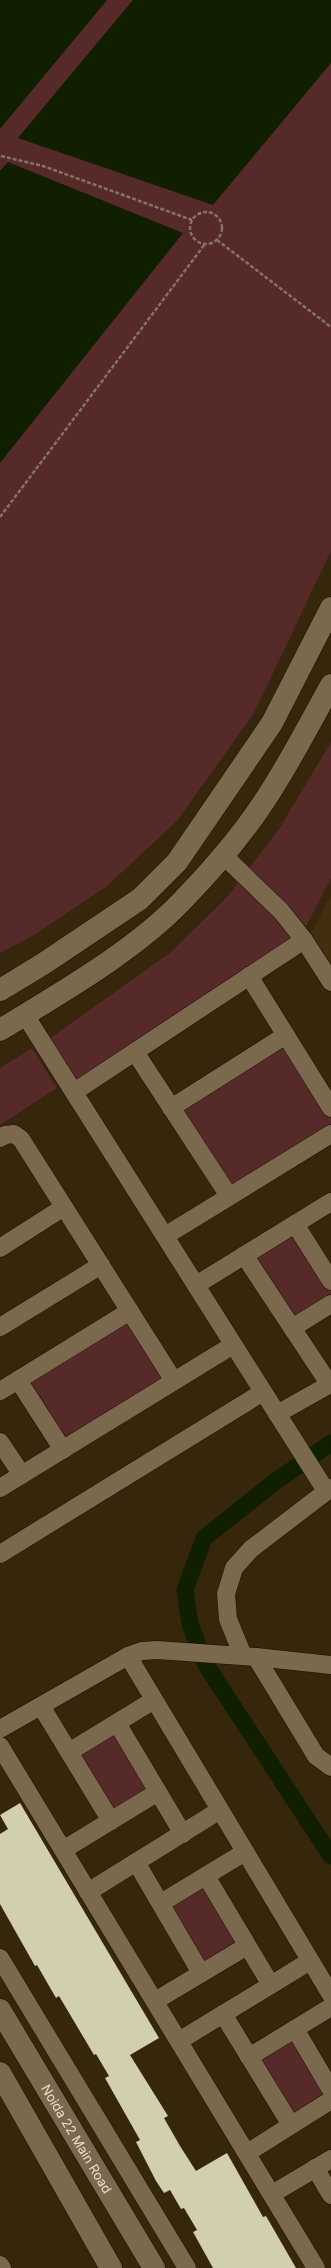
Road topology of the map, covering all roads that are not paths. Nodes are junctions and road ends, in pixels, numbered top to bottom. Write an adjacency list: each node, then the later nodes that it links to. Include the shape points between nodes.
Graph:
1 (331, 608): 7 (street, via 272,723 177,862 140,899)
2 (331, 685): 3 (street, via 263,803)
3 (223, 855): 4 (street, via 281,911); 8 (street, via 182,902 147,932 101,966)
4 (304, 940): 5 (street); 6 (street)
5 (249, 976): 10 (street); 11 (street)
6 (331, 982)
7 (0, 990)
8 (25, 1015): 9 (street); 12 (street)
9 (0, 1030)
10 (286, 1035): 13 (street); 14 (street)
11 (135, 1052): 12 (street); 13 (street)
12 (74, 1092): 21 (street)
13 (171, 1108): 17 (street)
14 (331, 1108)
15 (331, 1134): 17 (street)
16 (0, 1138): 19 (street, via 14,1134 21,1139)
17 (229, 1196): 21 (street)
18 (331, 1202): 20 (street)
19 (64, 1207): 22 (street); 24 (street)
20 (295, 1224): 23 (street); 25 (street)
21 (165, 1236): 26 (street)
22 (0, 1248)
23 (244, 1255): 26 (street); 30 (street)
24 (101, 1265): 28 (street); 29 (street)
25 (331, 1281)
26 (196, 1285): 31 (street)
27 (331, 1304): 30 (street)
28 (130, 1312): 33 (street); 34 (street)
29 (0, 1327)
30 (292, 1328): 32 (street)
31 (233, 1345): 34 (street); 36 (street)
32 (325, 1367): 37 (street, via 325,1387)
33 (18, 1380): 35 (street); 39 (street)
34 (174, 1381): 39 (street)
35 (0, 1391)
36 (263, 1392): 37 (street); 43 (street)
37 (278, 1414): 42 (street, via 316,1475)
38 (0, 1442): 40 (street)
39 (63, 1450): 40 (street)
40 (22, 1475): 41 (street)
41 (0, 1488)
42 (328, 1489): 45 (street, via 251,1549 234,1568 226,1594 228,1619)
43 (0, 1554)
44 (128, 1656): 45 (street, via 142,1651 157,1650); 47 (street); 48 (street)
45 (243, 1656): 46 (street); 53 (street, via 316,1756)
46 (331, 1665)
47 (154, 1700): 49 (street); 55 (street)
48 (41, 1706): 50 (street); 52 (street)
49 (117, 1723): 52 (street); 54 (street)
50 (0, 1729)
51 (0, 1746): 58 (street)
52 (69, 1752): 56 (street)
53 (331, 1767)
54 (158, 1792): 56 (street); 57 (street)
55 (220, 1810): 57 (street); 59 (street)
56 (110, 1821): 58 (street)
57 (183, 1834): 60 (street)
58 (63, 1850): 62 (street)
59 (245, 1852): 61 (street); 66 (street)
60 (136, 1862): 62 (street); 63 (street)
61 (206, 1876): 63 (street); 64 (street)
62 (88, 1892): 70 (street)
63 (161, 1903): 67 (street)
64 (247, 1946): 67 (street); 68 (street)
65 (0, 1958): 90 (street)
66 (310, 1961): 68 (street); 69 (street)
67 (201, 1973): 70 (street)
68 (270, 1985): 73 (street)
69 (331, 1995)
70 (155, 2001): 75 (street)
71 (331, 2007): 74 (street)
72 (0, 2010): 89 (street, Noida 22 Main Road)
73 (223, 2014): 75 (street); 76 (street)
74 (294, 2029): 76 (street); 78 (street)
75 (179, 2041): 81 (street)
76 (249, 2057): 80 (street)
77 (0, 2073): 88 (street)
78 (331, 2090)
79 (331, 2100): 80 (street)
80 (291, 2125): 81 (street)
81 (247, 2153): 84 (street)
82 (331, 2159): 83 (street)
83 (315, 2168): 84 (street); 85 (street)
84 (272, 2194): 91 (street)
85 (331, 2195)
86 (0, 2265): 87 (street)
87 (2, 2268)
88 (111, 2268)
89 (154, 2268)
90 (187, 2268)
91 (316, 2268)

